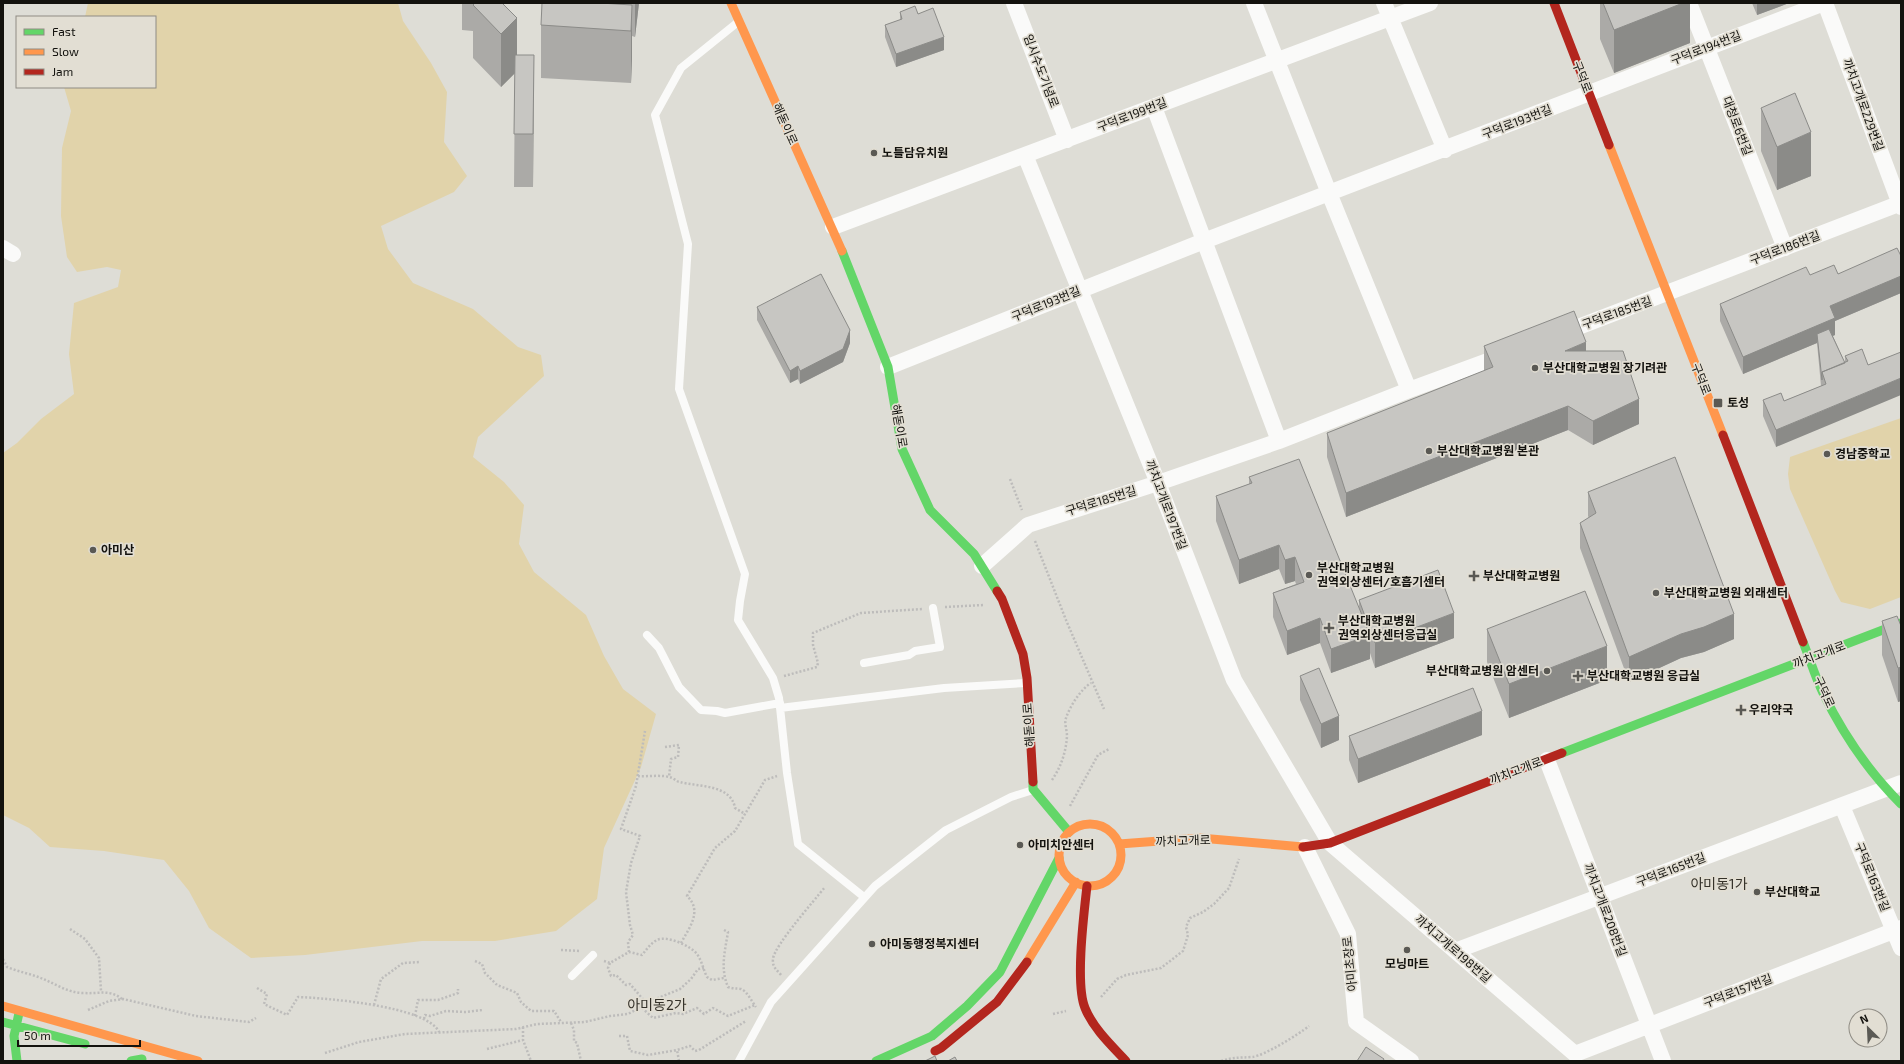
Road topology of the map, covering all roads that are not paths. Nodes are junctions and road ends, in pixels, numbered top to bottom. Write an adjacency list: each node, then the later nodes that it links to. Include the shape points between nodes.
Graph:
1 (731, 3): 10 (main road, 해돋이로)
2 (1014, 3): 15 (street, 임시수도기념로)
3 (1254, 3): 12 (street)
4 (1384, 3): 9 (street)
5 (1430, 3): 9 (street, 구덕로199번길)
6 (1554, 3): 13 (main road, 구덕로)
7 (1689, 3): 11 (street, 대청로6번길)
8 (1824, 3): 11 (street, 구덕로194번길); 19 (street, 까치고개로229번길)
9 (1390, 18): 12 (street, 구덕로199번길); 16 (street)
10 (739, 21): 20 (main road, 해돋이로); 38 (lane, via 681,68 655,115 688,244 679,388 745,574 738,620 774,680)
11 (1707, 48): 13 (street, 구덕로194번길); 22 (street, 대청로6번길)
12 (1277, 60): 14 (street, 구덕로199번길); 18 (street)
13 (1589, 94): 16 (street, 구덕로193번길); 24 (main road, 구덕로)
14 (1154, 107): 15 (street, 구덕로199번길); 21 (street)
15 (1067, 140): 17 (street, 구덕로199번길)
16 (1445, 150): 18 (street, 구덕로193번길)
17 (1024, 155): 20 (street, 구덕로199번길); 23 (street, 까치고개로197번길)
18 (1328, 193): 21 (street, 구덕로193번길); 28 (street)
19 (1901, 205): 22 (street, 구덕로186번길)
20 (833, 227): 27 (main road, 해돋이로)
21 (1204, 241): 23 (street, 구덕로193번길); 29 (street)
22 (1785, 248): 24 (street, 구덕로186번길)
23 (1080, 290): 27 (street, 구덕로193번길); 30 (street, 까치고개로197번길)
24 (1668, 294): 25 (street, 구덕로185번길); 35 (main road, 구덕로)
25 (1542, 340)
26 (1520, 349): 28 (street, 구덕로185번길)
27 (888, 368): 31 (main road, 해돋이로, via 902,450 930,510 974,554)
28 (1409, 390): 29 (street, 구덕로185번길)
29 (1279, 442): 30 (street, 구덕로185번길)
30 (1158, 483): 31 (street, 구덕로185번길, via 1028,525); 46 (street, 까치고개로197번길, via 1234,680)
31 (982, 566): 37 (main road, 해돋이로, via 1002,599 1023,654)
32 (933, 608): 36 (lane, via 940,647)
33 (1901, 623): 35 (main road, 까치고개로)
34 (647, 635): 38 (lane, via 659,648 679,687 701,710 725,713)
35 (1809, 658): 39 (main road, 까치고개로); 41 (main road, 구덕로, via 1823,693 1856,751)
36 (864, 663)
37 (1027, 683): 38 (lane, via 944,688); 42 (main road, 해돋이로)
38 (780, 706): 52 (lane, via 798,844)
39 (1547, 760): 46 (main road, 까치고개로); 53 (street, 까치고개로208번길)
40 (1901, 783): 41 (street)
41 (1886, 789): 43 (main road, 구덕로); 44 (street, 구덕로165번길)
42 (1036, 792): 45 (main road); 52 (lane, via 1011,797 946,830)
43 (1901, 804)
44 (1842, 806): 53 (street, 구덕로165번길); 56 (street, 구덕로163번길)
45 (1069, 832): 47 (main road, via 1087,824 1097,825 1114,835); 49 (main road, via 1061,844)
46 (1330, 843): 48 (main road, 까치고개로); 58 (street, 까치고개로198번길)
47 (1119, 844): 48 (main road, 까치고개로, via 1200,838); 51 (main road, via 1121,854 1115,873 1098,885)
48 (1305, 847): 78 (street, 아미초장로, via 1348,934 1356,1022)
49 (1059, 858): 50 (main road, via 1064,872); 76 (main road, via 1000,972 967,1006 932,1036)
50 (1076, 882): 51 (main road); 55 (main road)
51 (1087, 886): 54 (main road)
52 (864, 897): 75 (lane, via 771,1002)
53 (1600, 897): 58 (street, 구덕로165번길); 64 (street, 까치고개로208번길)
54 (1084, 923): 55 (main road, via 1071,917 1061,917); 77 (main road, via 1084,1007 1103,1036)
55 (1048, 926): 69 (main road, via 1039,945 997,1002 941,1048)
56 (1897, 929): 57 (street, 구덕로163번길); 64 (street, 구덕로157번길)
57 (1901, 948)
58 (1455, 951): 70 (street, 까치고개로198번길)
59 (593, 955): 60 (lane)
60 (572, 976)
61 (3, 1006): 62 (main road)
62 (19, 1010): 65 (main road); 74 (main road)
63 (3, 1022): 65 (main road)
64 (1649, 1026): 70 (street, 구덕로157번길); 79 (street, 까치고개로208번길)
65 (16, 1027): 67 (main road); 68 (main road)
66 (3, 1030): 68 (main road, via 10,1037)
67 (91, 1046)
68 (15, 1050): 73 (main road)
69 (927, 1054)
70 (1575, 1054)
71 (129, 1058): 72 (main road)
72 (144, 1060)
73 (17, 1061)
74 (198, 1061)
75 (739, 1061)
76 (876, 1061)
77 (1126, 1061)
78 (1411, 1061)
79 (1663, 1061)

